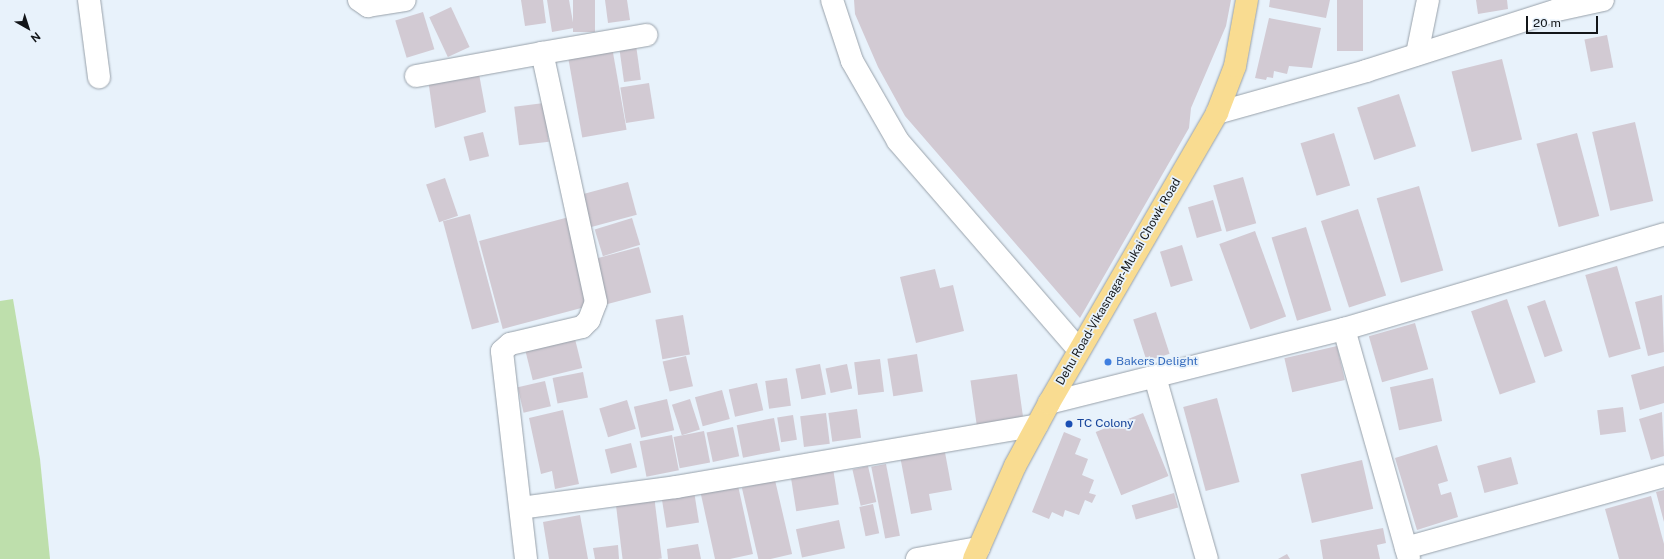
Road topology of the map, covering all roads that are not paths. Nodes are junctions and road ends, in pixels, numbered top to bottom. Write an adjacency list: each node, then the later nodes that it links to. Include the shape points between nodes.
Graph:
1 (89, 0): 13 (street)
2 (359, 0): 3 (street, via 368,6)
3 (405, 0)
4 (832, 0): 17 (street, via 852,61 898,141)
5 (1247, 0): 14 (main road, Dehu Road-Vikasnagar-Mukai Chowk Road, via 1235,66)
6 (1428, 0): 10 (street)
7 (1603, 0): 8 (street)
8 (1557, 5): 10 (street)
9 (646, 35): 11 (street)
10 (1417, 54): 14 (street)
11 (543, 62): 12 (street); 22 (street, via 596,302 589,320 582,327 510,344 502,351)
12 (416, 76)
13 (99, 77)
14 (1217, 113): 17 (main road, Dehu Road-Vikasnagar-Mukai Chowk Road)
15 (1664, 234): 16 (street)
16 (1344, 329): 18 (street); 24 (street)
17 (1080, 350): 19 (main road, Dehu Road-Vikasnagar-Mukai Chowk Road)
18 (1155, 377): 19 (street); 27 (street)
19 (1049, 403): 20 (main road, Dehu Road-Vikasnagar-Mukai Chowk Road)
20 (1037, 425): 22 (street, via 676,487); 23 (main road, Dehu Road-Vikasnagar-Mukai Chowk Road)
21 (1664, 476): 24 (street)
22 (521, 508): 25 (street)
23 (976, 554): 26 (street)
24 (1407, 554)
25 (526, 559)
26 (917, 559)
27 (1207, 559)

